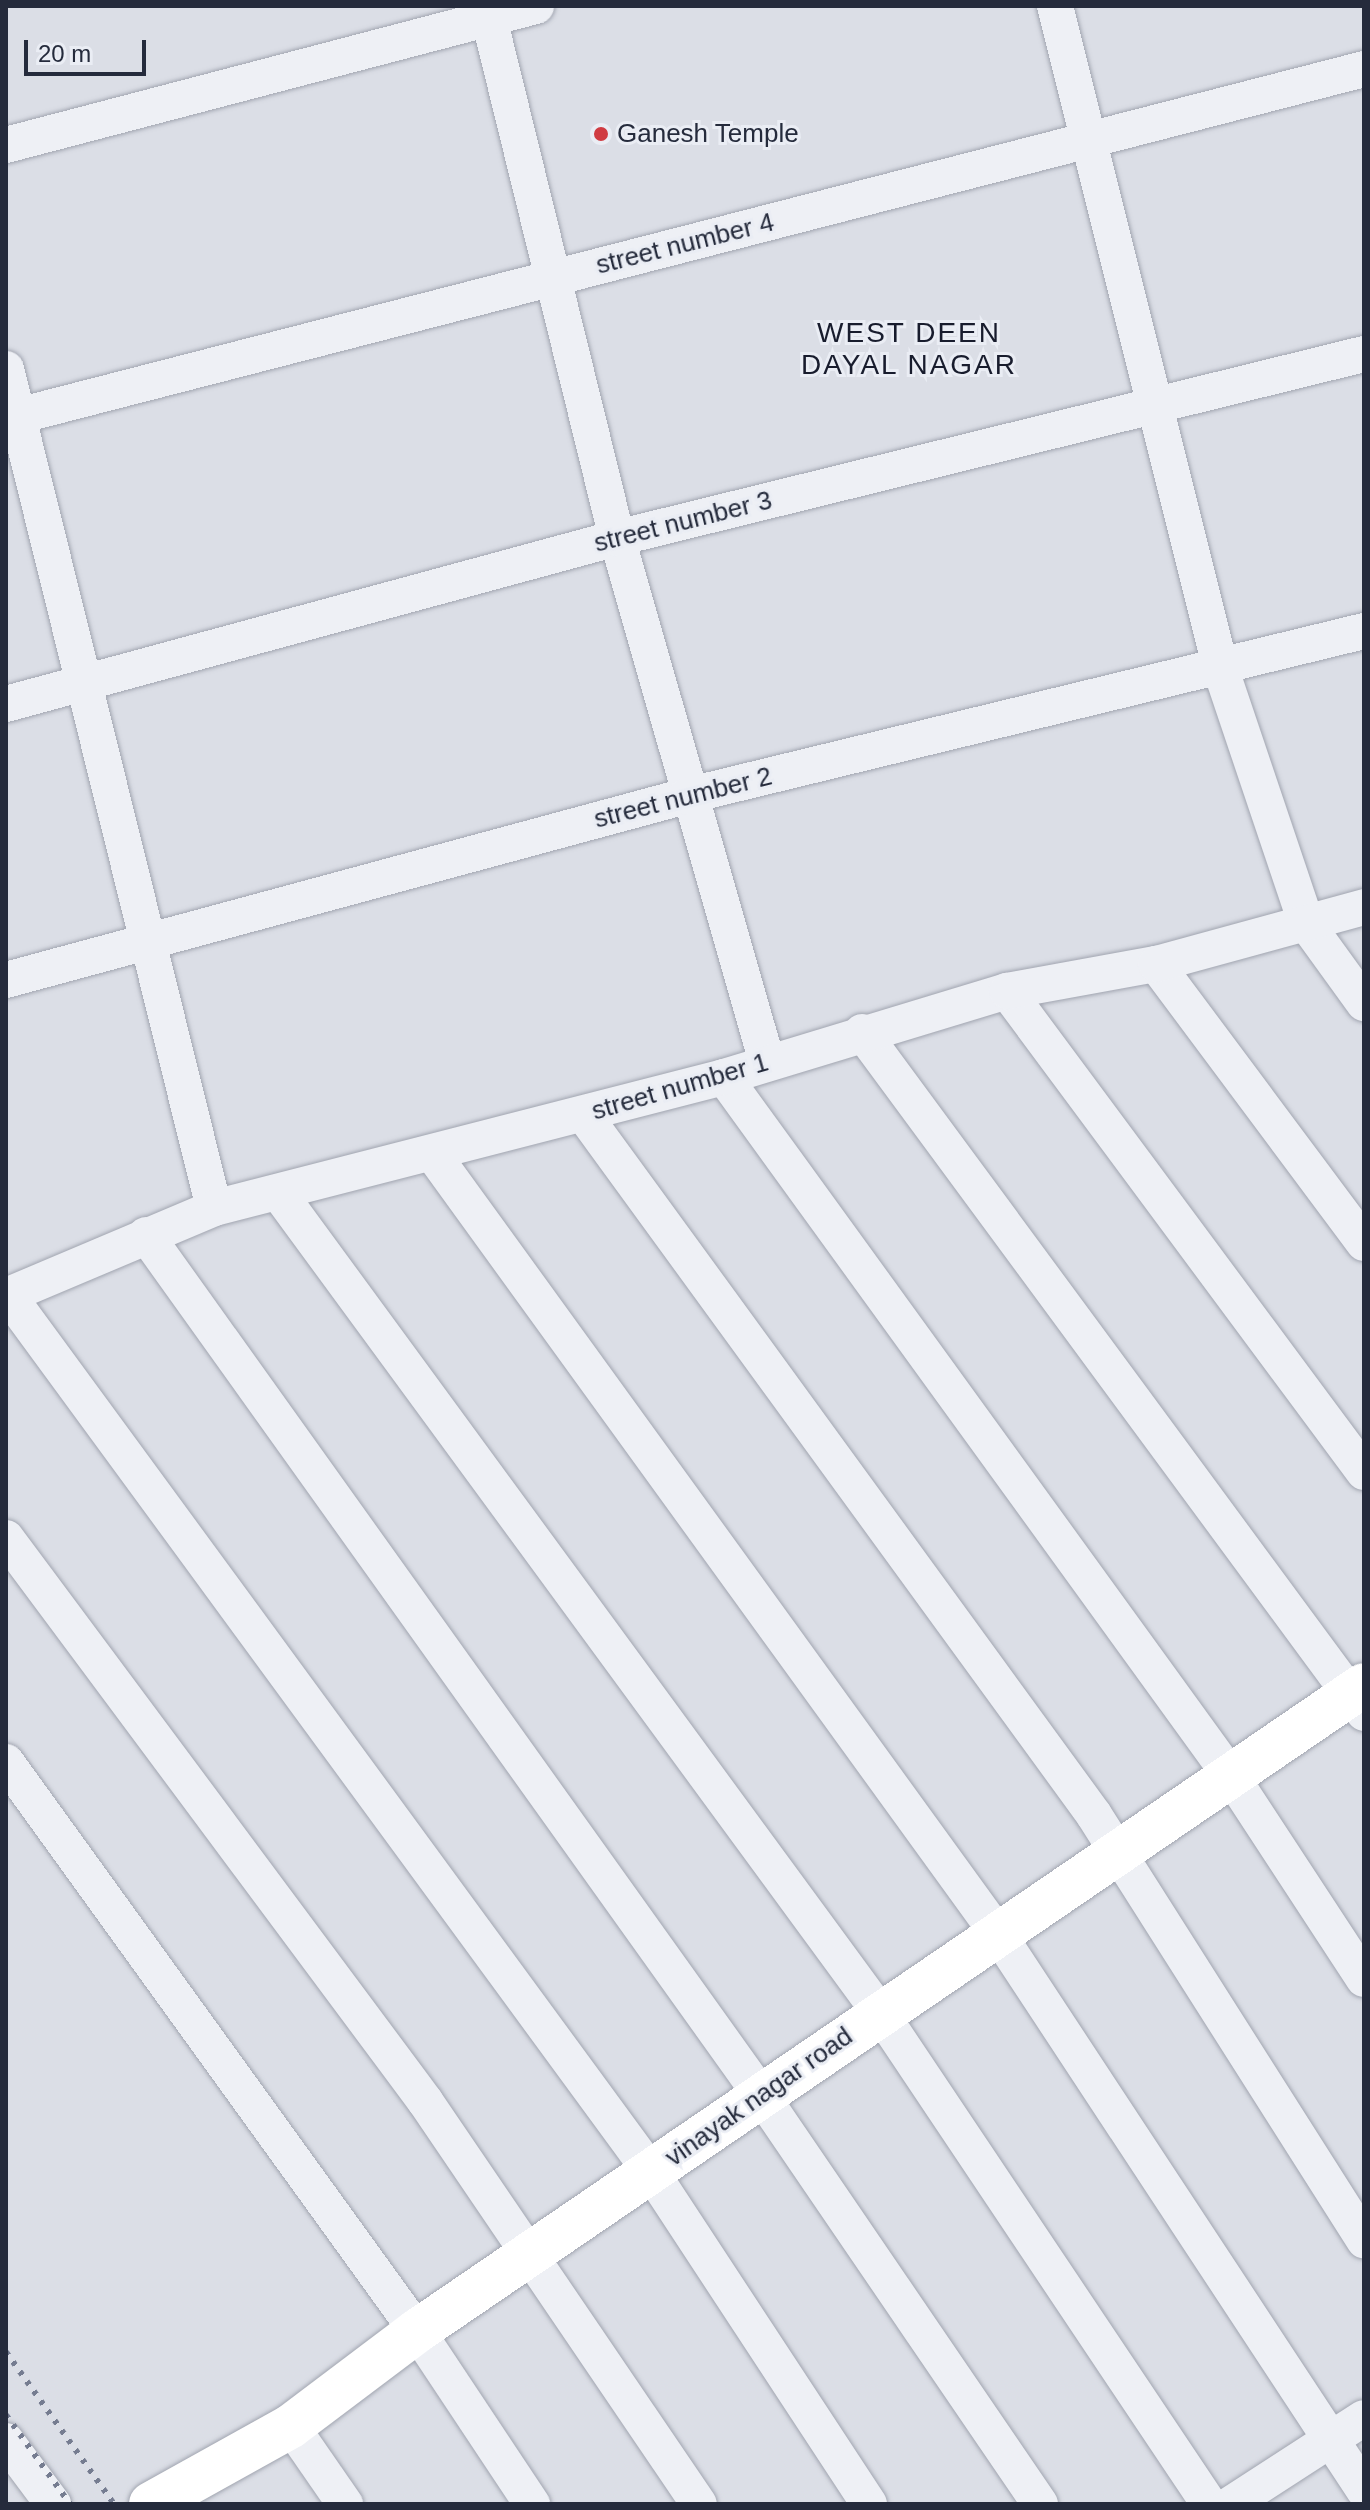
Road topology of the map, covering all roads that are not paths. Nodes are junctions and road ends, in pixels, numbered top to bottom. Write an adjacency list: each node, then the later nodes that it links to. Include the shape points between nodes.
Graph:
1 (536, 6): 3 (street)
2 (1055, 6): 5 (street)
3 (488, 12): 6 (street); 7 (street)
4 (1364, 69): 5 (street, street number 4)
5 (1089, 140): 7 (street, street number 4); 10 (street)
6 (6, 145)
7 (551, 278): 11 (street, street number 4); 12 (street)
8 (1364, 354): 10 (street, street number 3)
9 (6, 369): 11 (street)
10 (1157, 404): 12 (street, street number 3); 14 (street)
11 (12, 418): 15 (street)
12 (617, 538): 15 (street, street number 3); 17 (street)
13 (1364, 631): 14 (street, street number 2)
14 (1221, 670): 17 (street, street number 2); 19 (street)
15 (84, 683): 16 (street, street number 3); 20 (street)
16 (6, 704)
17 (686, 796): 20 (street, street number 2); 26 (street)
18 (1364, 907): 19 (street, street number 1)
19 (1306, 923): 21 (street, street number 1); 24 (street)
20 (154, 941): 22 (street, street number 2); 31 (street)
21 (1156, 964): 23 (street, street number 1); 33 (street)
22 (6, 980)
23 (1007, 991): 25 (street, street number 1); 35 (street)
24 (1364, 1003)
25 (862, 1032): 26 (street, street number 1); 37 (street)
26 (767, 1062): 27 (street, street number 1)
27 (724, 1077): 28 (street, street number 1); 39 (street)
28 (584, 1115): 29 (street, street number 1); 40 (street)
29 (432, 1153): 30 (street, street number 1); 41 (street)
30 (281, 1196): 31 (street, street number 1); 43 (street)
31 (214, 1208): 32 (street, street number 1)
32 (146, 1235): 34 (street, street number 1); 44 (street)
33 (1364, 1243)
34 (7, 1295): 45 (street)
35 (1364, 1472)
36 (6, 1538): 47 (street, via 425,2101)
37 (1360, 1697): 39 (street, vinayak nagar road)
38 (6, 1762): 48 (street)
39 (1233, 1779): 40 (street, vinayak nagar road); 42 (street)
40 (1118, 1855): 41 (street, vinayak nagar road); 46 (street)
41 (998, 1934): 43 (street, vinayak nagar road); 51 (street)
42 (1364, 1979)
43 (881, 2014): 44 (street, vinayak nagar road); 61 (street)
44 (761, 2095): 45 (street, vinayak nagar road); 60 (street)
45 (651, 2172): 47 (street, vinayak nagar road); 59 (street)
46 (1364, 2240)
47 (531, 2257): 48 (street, vinayak nagar road); 58 (street)
48 (417, 2331): 50 (street, vinayak nagar road); 57 (street)
49 (1364, 2418): 51 (street)
50 (291, 2426): 55 (street, vinayak nagar road); 56 (street)
51 (1332, 2439): 53 (street); 62 (street)
52 (6, 2441): 54 (street)
53 (1364, 2490)
54 (53, 2504)
55 (151, 2504)
56 (345, 2504)
57 (532, 2504)
58 (699, 2504)
59 (869, 2504)
60 (1040, 2504)
61 (1209, 2504)
62 (1231, 2504)

